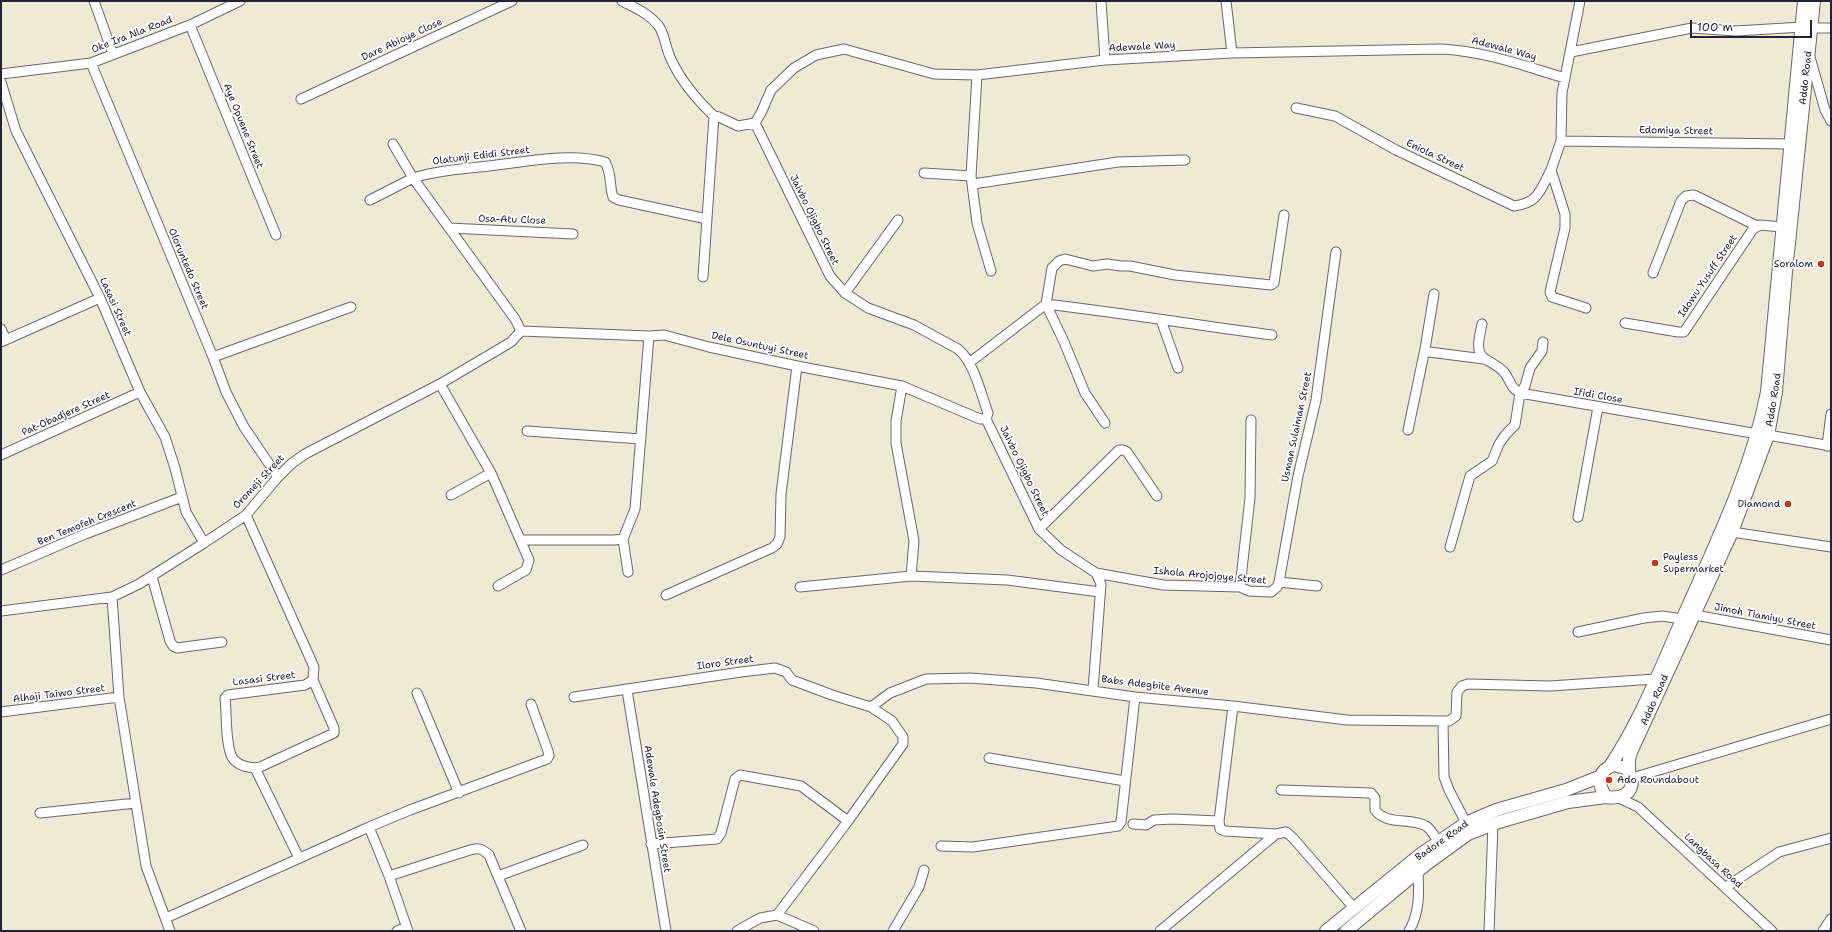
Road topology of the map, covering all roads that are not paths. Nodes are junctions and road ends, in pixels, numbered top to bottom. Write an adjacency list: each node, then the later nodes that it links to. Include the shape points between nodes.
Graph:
1 (94, 1): 16 (street)
2 (240, 1): 10 (street, Oke Ira Nla Road)
3 (512, 1): 23 (street, Dare Abioye Close)
4 (622, 1): 26 (street, via 648,15 658,25 663,33 669,56 681,78 694,97)
5 (1100, 1): 17 (street)
6 (1226, 1): 15 (street)
7 (1580, 1): 14 (street)
8 (1804, 1): 11 (main road, Addo Road)
9 (1814, 1): 11 (main road, Addo Road)
10 (190, 25): 16 (street, Oke Ira Nla Road); 45 (street, Aye Opuene Street)
11 (1807, 28): 12 (street); 13 (main road, Addo Road); 14 (street, via 1736,31 1692,28); 31 (main road, Addo Road)
12 (1831, 28)
13 (1809, 51): 25 (street); 82 (main road, Addo Road, via 1776,392)
14 (1571, 52): 21 (street)
15 (1232, 53): 17 (street, Adewale Way); 21 (street, Adewale Way, via 1464,50)
16 (113, 54): 18 (street, Oke Ira Nla Road)
17 (1105, 60): 20 (street, Adewale Way)
18 (91, 63): 19 (street, Oke Ira Nla Road); 66 (street, Oloruntedo Street)
19 (1, 74)
20 (977, 75): 28 (street, Adewale Way, via 934,74 844,49 816,55 794,68 771,90); 36 (street)
21 (1565, 78): 29 (street, via 1562,93)
22 (1, 82): 52 (street, Lasasi Street, via 16,131)
23 (302, 98)
24 (1296, 108): 33 (street, Eniola Street, via 1335,116 1396,150 1514,206 1525,205 1534,200)
25 (1828, 108): 27 (street)
26 (714, 116): 28 (street, via 738,126); 39 (street)
27 (1831, 120)
28 (755, 123): 50 (street, Jaivbo Ojigbo Street, via 830,276)
29 (1562, 141): 31 (street, Edomiya Street); 33 (street)
30 (393, 144): 35 (street)
31 (1790, 144): 42 (main road, Addo Road)
32 (1185, 160): 36 (street, via 1118,162)
33 (1551, 170): 55 (street, via 1565,214 1565,228 1551,295)
34 (924, 173): 36 (street)
35 (413, 178): 37 (street); 39 (street, Olatunji Edidi Street, via 433,173 547,159 596,160 605,162 610,170 613,197); 43 (street)
36 (972, 180): 47 (street, via 977,223)
37 (370, 200)
38 (1284, 216): 53 (street, via 1274,282 1271,285 1175,275 1130,266 1093,266 1065,259 1052,268)
39 (707, 219): 49 (street)
40 (898, 220): 50 (street)
41 (1757, 226): 42 (street); 48 (street, via 1694,194 1686,196 1681,201); 57 (street, Idowu Yusuff Street, via 1684,332)
42 (1782, 227): 82 (main road, Addo Road)
43 (449, 228): 44 (street, Osa-Atu Close); 60 (street)
44 (573, 234)
45 (276, 235)
46 (1336, 252): 105 (street, Usman Sulaiman Street, via 1316,400 1298,476)
47 (991, 270)
48 (1652, 274)
49 (704, 277)
50 (845, 293): 68 (street, Jaivbo Ojigbo Street, via 868,308 914,325 958,349)
51 (1434, 294): 65 (street)
52 (100, 298): 63 (street); 73 (street, Lasasi Street)
53 (1046, 304): 56 (street); 68 (street); 79 (street, via 1085,393)
54 (351, 307): 66 (street)
55 (1586, 308)
56 (1161, 320): 61 (street); 70 (street)
57 (1625, 322)
58 (1482, 324): 67 (street, via 1479,344)
59 (1, 329): 63 (street)
60 (521, 331): 62 (street, Dele Osuntuyi Street); 71 (street, Oromeji Street, via 512,342)
61 (1272, 335)
62 (649, 336): 69 (street, Dele Osuntuyi Street, via 664,335); 83 (street)
63 (3, 341)
64 (1542, 342): 74 (street, via 1542,351 1530,368 1525,386)
65 (1425, 349): 67 (street, via 1429,352); 81 (street)
66 (214, 358): 87 (street, Oloruntedo Street, via 226,392 244,427)
67 (1484, 359): 74 (street, via 1494,363 1505,373 1510,385)
68 (969, 363): 77 (street, Jaivbo Ojigbo Street, via 988,413)
69 (797, 366): 72 (street, Dele Osuntuyi Street); 111 (street, via 781,494 780,537 777,544)
70 (1178, 368)
71 (440, 384): 86 (street); 87 (street, Oromeji Street, via 305,454)
72 (902, 386): 77 (street, Dele Osuntuyi Street, via 980,419); 103 (street, via 896,421 896,443 914,541)
73 (140, 392): 85 (street, Pat-Obadjere Street); 90 (street, Lasasi Street, via 165,437)
74 (1520, 393): 75 (street, Ifidi Close); 98 (street, via 1515,425 1499,444 1492,460 1470,476)
75 (1598, 407): 82 (street, Ifidi Close); 92 (street)
76 (1831, 414): 84 (street)
77 (986, 419): 93 (street, Jaivbo Ojigbo Street)
78 (1252, 420): 109 (street, via 1250,498)
79 (1105, 423)
80 (528, 430): 83 (street)
81 (1408, 430)
82 (1763, 434): 84 (street, Ifidi Close); 94 (main road, Addo Road); 115 (main road, Addo Road)
83 (641, 439): 95 (street, via 635,509)
84 (1829, 446)
85 (1, 455)
86 (491, 473): 88 (street); 96 (street)
87 (278, 476): 91 (street, Oromeji Street)
88 (451, 495)
89 (1157, 496): 93 (street, via 1127,452 1119,450)
90 (182, 497): 97 (street, Lasasi Street, via 188,516); 100 (street, Ben Temofeh Crescent)
91 (246, 515): 97 (street, Oromeji Street); 119 (street, via 314,667)
92 (1578, 517)
93 (1039, 529): 102 (street, Jaivbo Ojigbo Street, via 1061,550)
94 (1732, 532): 99 (street); 114 (main road, Addo Road)
95 (623, 539): 96 (street); 101 (street)
96 (522, 540): 106 (street, via 529,560 526,570)
97 (204, 543): 104 (street, Oromeji Street)
98 (1450, 547)
99 (1831, 547)
100 (1, 570)
101 (628, 572)
102 (1096, 573): 109 (street, Ishola Arojojoye Street, via 1163,585); 110 (street, via 1101,584)
103 (911, 576): 108 (street); 110 (street, via 1007,580)
104 (152, 577): 112 (street, Oromeji Street); 118 (street, via 173,646 177,648)
105 (1279, 582): 107 (street, Ishola Arojojoye Street); 109 (street, Ishola Arojojoye Street, via 1271,592 1249,591)
106 (498, 586)
107 (1317, 586)
108 (800, 587)
109 (1240, 587)
110 (1100, 592): 122 (street)
111 (666, 595)
112 (112, 597): 113 (street, Oromeji Street); 124 (street)
113 (1, 611)
114 (1695, 615): 117 (street, Jimoh Tiamiyu Street); 137 (main road, Addo Road, via 1628,759)
115 (1682, 619): 116 (street, via 1662,616 1644,618); 120 (main road, Addo Road)
116 (1578, 632)
117 (1831, 640)
118 (222, 642)
119 (313, 680): 135 (street, via 334,733); 135 (street, Lasasi Street, via 305,685 232,693 225,698 228,739 233,758 240,764)
120 (1655, 680): 132 (street, via 1550,686 1468,684 1457,692 1456,716 1449,721); 134 (main road, Addo Road)
121 (627, 690): 125 (street, Iloro Street); 129 (street, Iloro Street, via 775,668 786,672 792,680); 155 (street, Adewale Adegbosin Street)
122 (1093, 690): 126 (street, Babs Adegbite Avenue); 129 (street, Babs Adegbite Avenue, via 970,678 926,679 890,693)
123 (417, 693): 140 (street)
124 (119, 697): 130 (street, Alhaji Taiwo Street); 143 (street)
125 (574, 697)
126 (1135, 697): 128 (street, Babs Adegbite Avenue); 138 (street)
127 (530, 704): 140 (street, via 548,751 547,759)
128 (1233, 706): 132 (street, Babs Adegbite Avenue, via 1347,720); 147 (street)
129 (871, 707): 146 (street, via 896,726 903,737 903,744)
130 (1, 712)
131 (1831, 719): 137 (street)
132 (1443, 721): 148 (street, via 1444,777)
133 (989, 758): 138 (street)
134 (1610, 766): 136 (main road); 137 (main road, via 1622,766)
135 (255, 768): 158 (street)
136 (1599, 778): 141 (main road, via 1599,786); 148 (main road, Badore Road, via 1496,810)
137 (1631, 780): 142 (main road, via 1625,795); 144 (street)
138 (1125, 781): 157 (street, via 1121,822 1118,826 973,847)
139 (1281, 790): 154 (street, via 1371,793 1375,798 1375,810 1379,816 1421,824 1428,827)
140 (459, 792): 151 (street)
141 (1606, 797): 142 (main road); 150 (main road, Badore Road, via 1568,802)
142 (1619, 798): 144 (street)
143 (136, 803): 145 (street); 166 (street, via 147,872)
144 (1638, 807): 163 (street, Langbasa Road)
145 (40, 813)
146 (848, 821): 155 (street, via 801,786 740,774 735,780 721,833 717,839); 165 (street)
147 (1220, 821): 149 (street, via 1172,819 1154,820 1146,825); 152 (street, via 1220,829 1225,831)
148 (1466, 823): 154 (main road, Badore Road)
149 (1133, 824)
150 (1493, 824): 160 (main road, Badore Road, via 1468,834); 180 (street)
151 (369, 827): 158 (street); 161 (street)
152 (1276, 834): 164 (street, via 1286,832); 176 (street)
153 (1831, 838): 163 (street, via 1779,852)
154 (1438, 841): 164 (main road, Badore Road)
155 (651, 844): 173 (street, Adewale Adegbosin Street)
156 (583, 845): 162 (street)
157 (941, 846)
158 (299, 858): 166 (street)
159 (924, 870): 175 (street, via 920,887)
160 (1418, 872): 178 (main road, Badore Road); 179 (street, via 1417,908)
161 (389, 876): 162 (street, via 477,848 483,849 489,855); 168 (street)
162 (498, 876): 172 (street)
163 (1726, 887): 181 (street, Langbasa Road)
164 (1354, 908): 177 (main road, Badore Road)
165 (777, 915): 169 (street, via 760,918); 174 (street)
166 (166, 918): 170 (street)
167 (1831, 919): 182 (street)
168 (407, 929): 171 (street)
169 (742, 930)
170 (170, 931)
171 (396, 931)
172 (521, 931)
173 (666, 931)
174 (814, 931)
175 (893, 931)
176 (1160, 931)
177 (1326, 931)
178 (1346, 931)
179 (1408, 931)
180 (1489, 931)
181 (1772, 931)
182 (1823, 931)

